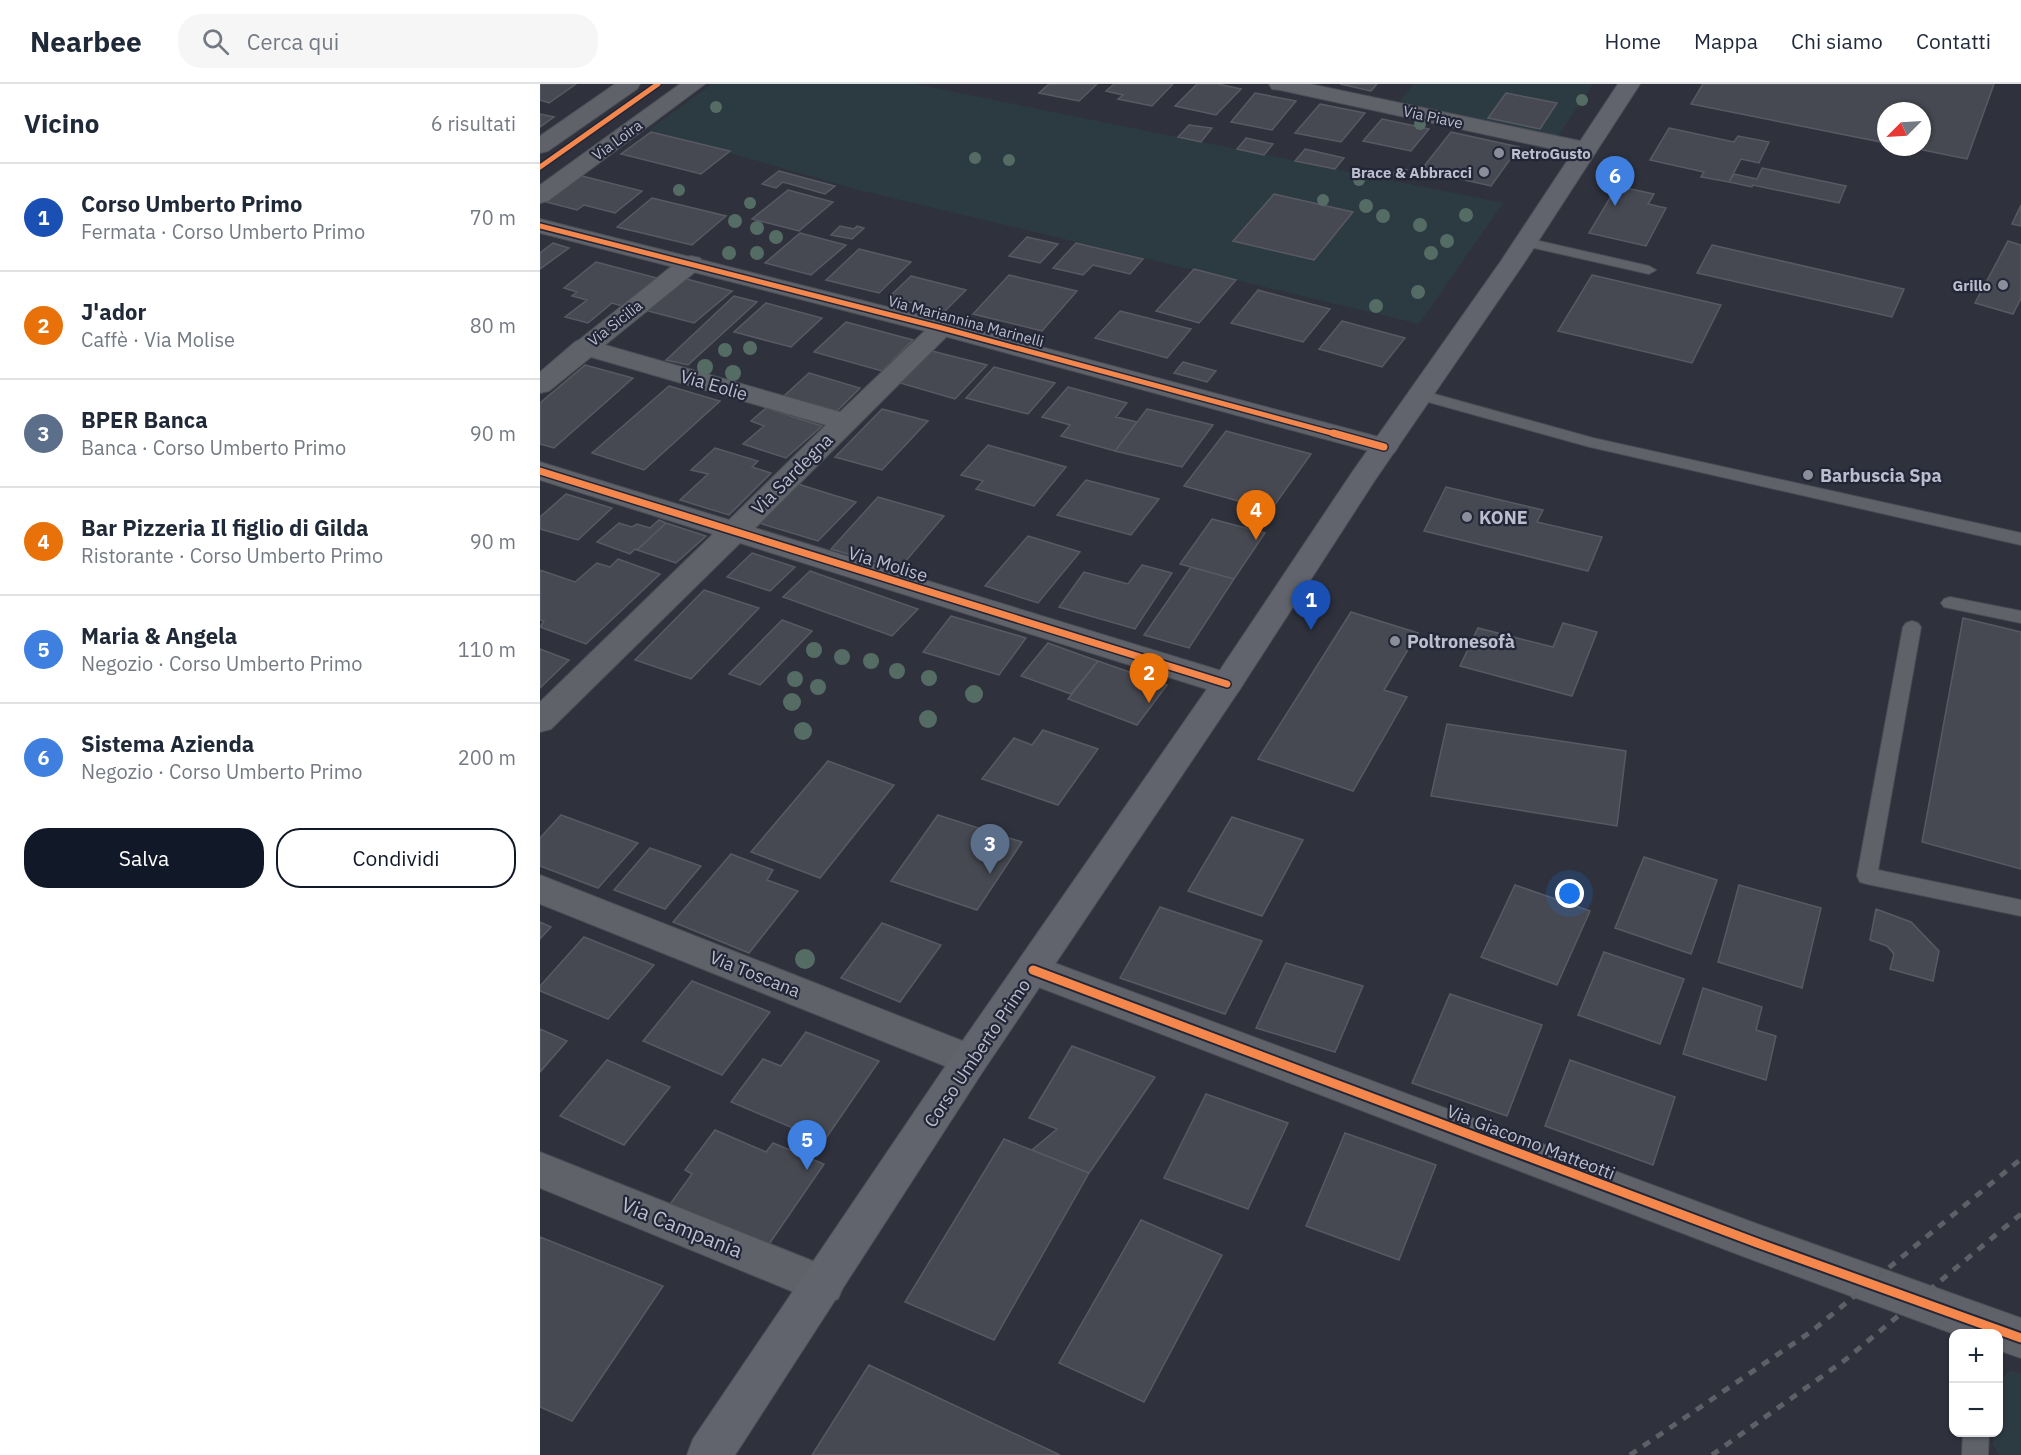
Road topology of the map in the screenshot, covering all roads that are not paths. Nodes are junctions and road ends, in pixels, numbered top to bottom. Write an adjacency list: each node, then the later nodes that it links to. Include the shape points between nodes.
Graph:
1 (629, 84): 7 (street)
2 (694, 84): 9 (street, Via Loira)
3 (1280, 84): 6 (street, Via Piave)
4 (1397, 84): 6 (street)
5 (1629, 84): 8 (main road, Corso Umberto Primo)
6 (1380, 105): 8 (street, Via Piave)
7 (540, 146)
8 (1586, 149): 11 (main road, Corso Umberto Primo)
9 (540, 196)
10 (540, 226): 12 (street, Via Mariannina Marinelli)
11 (1526, 242): 13 (lane); 17 (main road, Corso Umberto Primo)
12 (691, 263): 14 (street, Via Mariannina Marinelli); 15 (street, Via Sicilia)
13 (1648, 270)
14 (942, 328): 18 (street, Via Sardegna); 19 (street, Via Mariannina Marinelli)
15 (585, 347): 16 (street, Via Sicilia); 18 (street, Via Eolie)
16 (540, 385)
17 (1420, 395): 19 (main road, Corso Umberto Primo); 22 (lane, via 1590,442)
18 (844, 422): 21 (street, Via Sardegna)
19 (1384, 447): 26 (main road, Corso Umberto Primo)
20 (540, 471): 21 (street, Via Molise)
21 (734, 532): 26 (street, Via Molise); 27 (street, Via Sardegna)
22 (2021, 539)
23 (1950, 603): 24 (lane)
24 (2021, 617)
25 (1912, 627): 29 (lane, via 1867,876)
26 (1227, 684): 30 (main road, Corso Umberto Primo)
27 (540, 721)
28 (540, 889): 31 (street, Via Toscana)
29 (2021, 908)
30 (1033, 970): 31 (main road, Corso Umberto Primo); 34 (street, Via Giacomo Matteotti)
31 (970, 1060): 33 (main road, Corso Umberto Primo)
32 (540, 1170): 33 (street, Via Campania)
33 (823, 1285): 36 (main road, Corso Umberto Primo)
34 (2009, 1343)
35 (1976, 1437): 37 (lane)
36 (709, 1455)
37 (1975, 1455)

